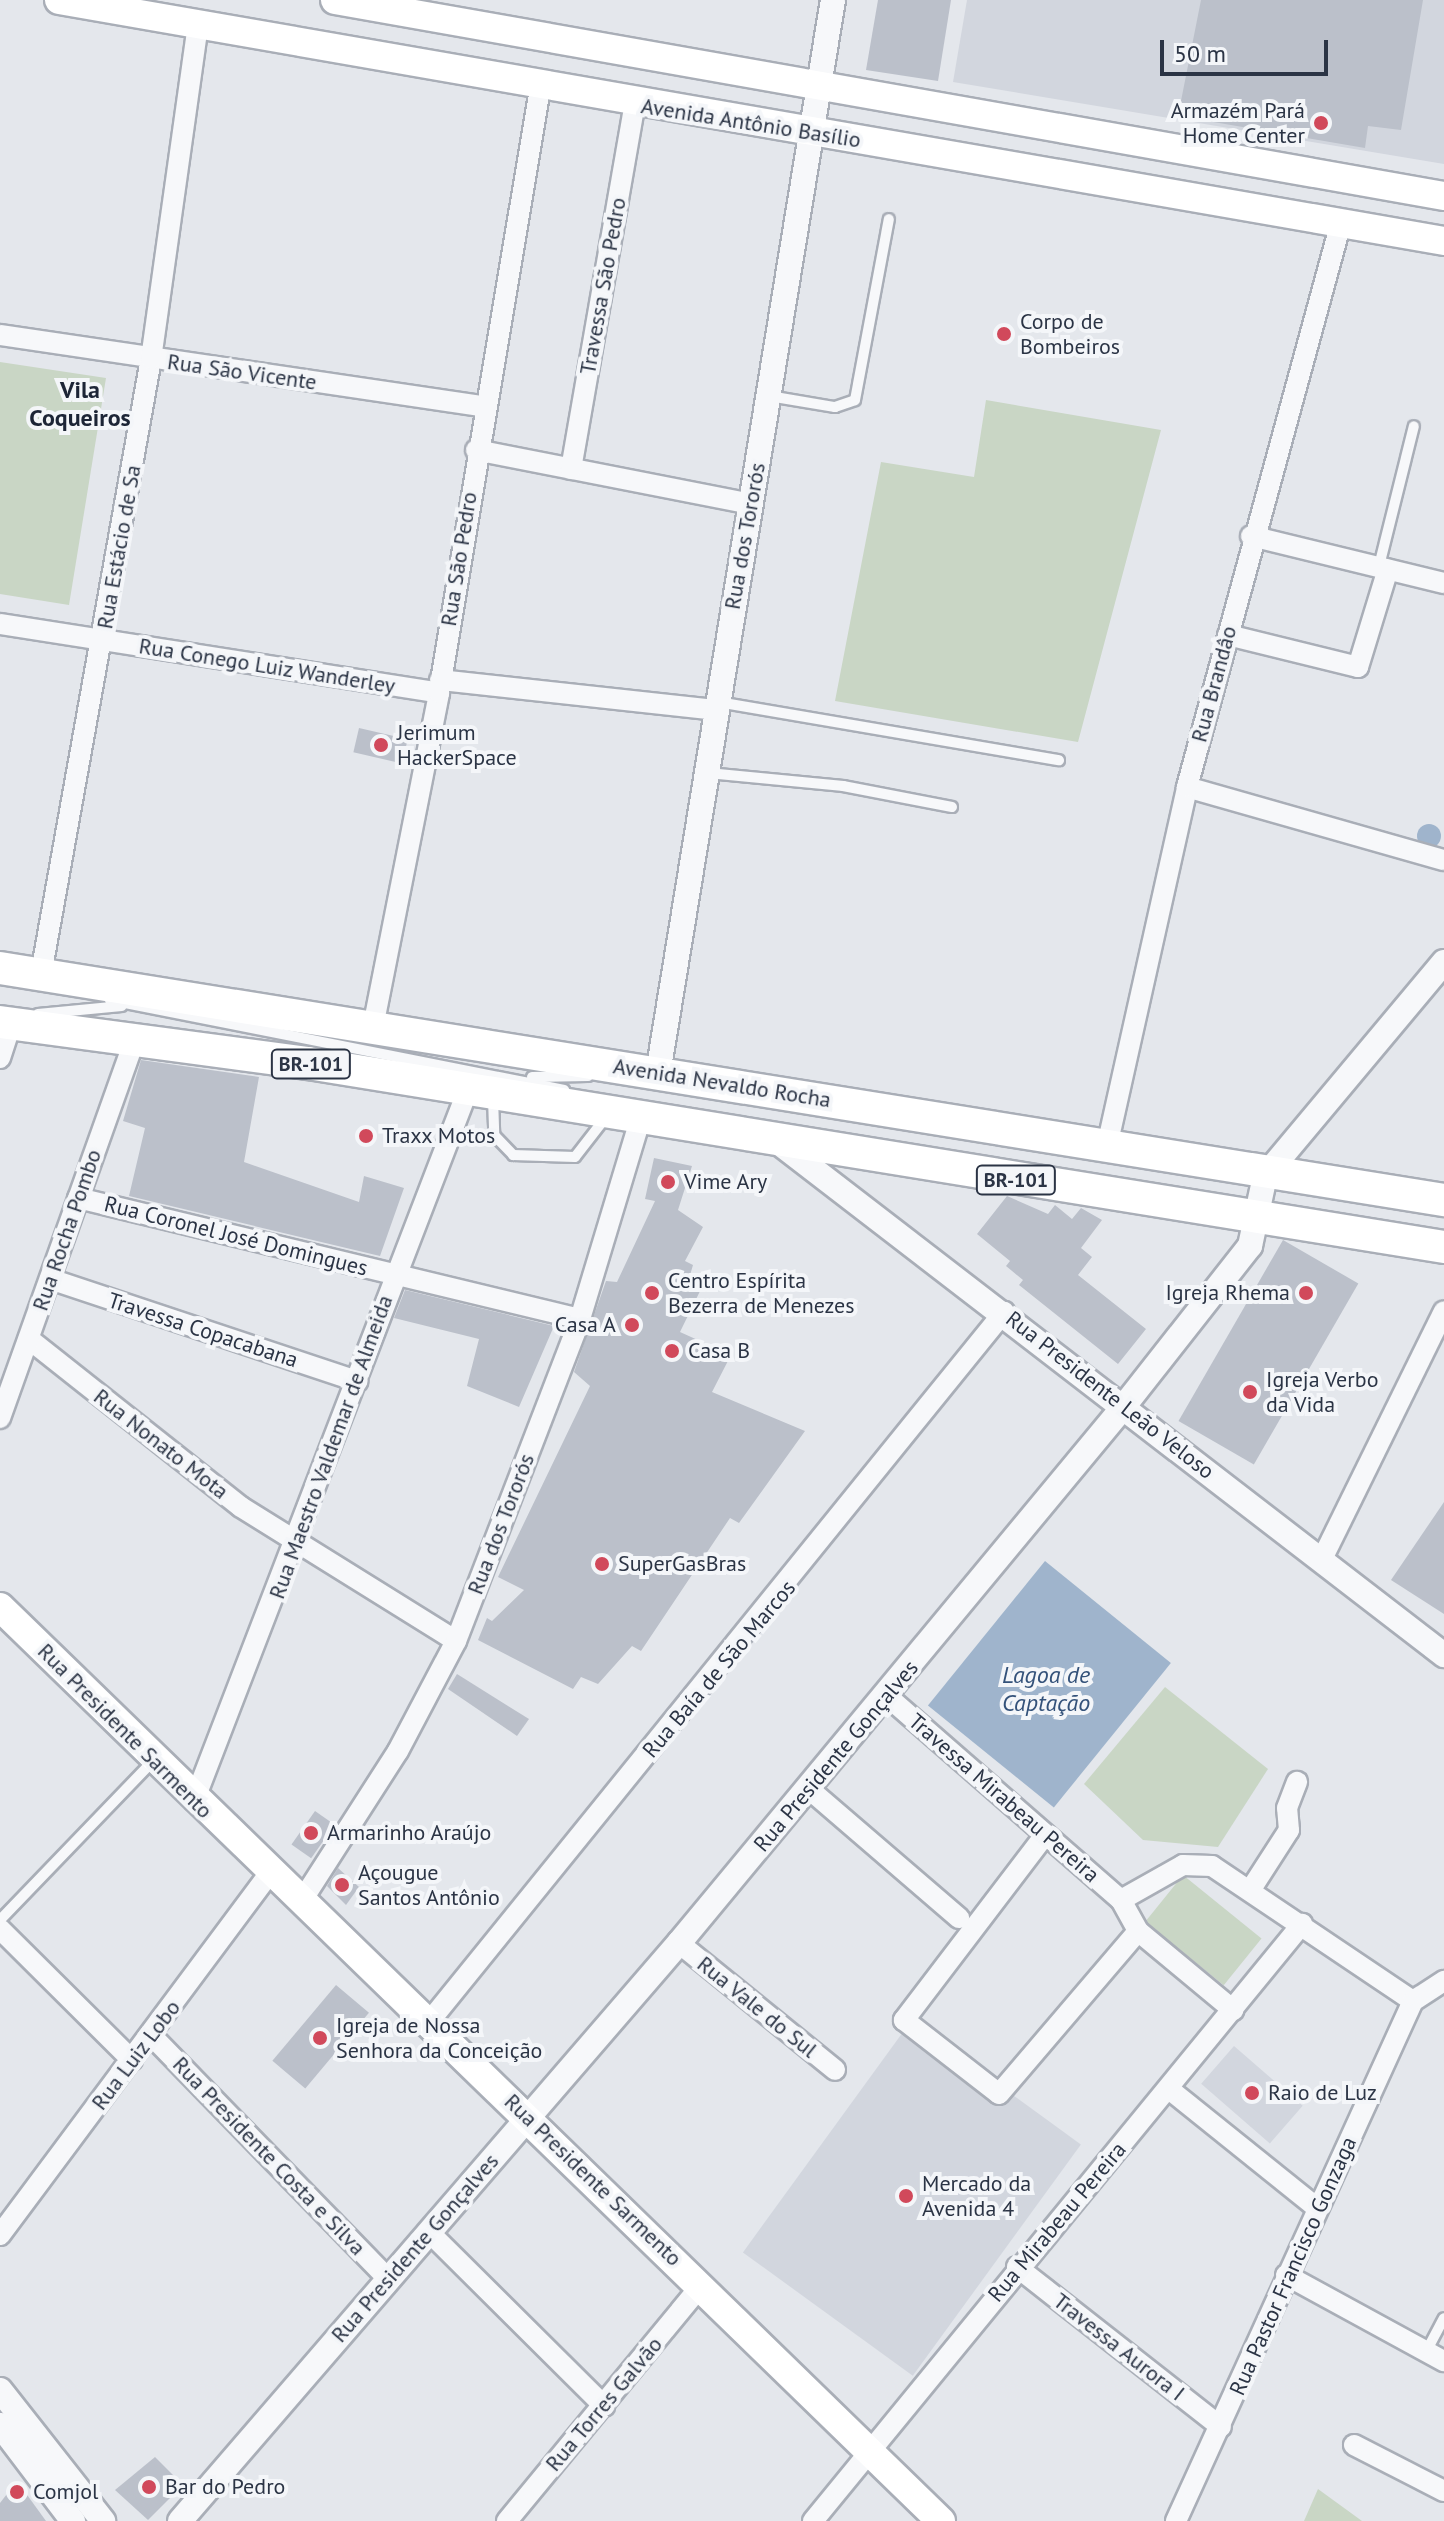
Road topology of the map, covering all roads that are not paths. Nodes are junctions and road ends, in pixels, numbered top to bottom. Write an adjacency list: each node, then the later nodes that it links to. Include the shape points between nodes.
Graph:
1 (335, 0): 5 (main road)
2 (833, 0): 5 (street, Rua dos Tororós)
3 (68, 1): 4 (main road, Avenida Antônio Basílio)
4 (198, 24): 6 (main road, Avenida Antônio Basílio); 14 (street, Rua Estácio de Sa)
5 (818, 83): 8 (street, Rua dos Tororós); 9 (main road)
6 (540, 89): 7 (main road, Avenida Antônio Basílio); 16 (street, Rua São Pedro)
7 (635, 104): 8 (main road, Avenida Antônio Basílio); 19 (street, Travessa São Pedro)
8 (810, 131): 11 (main road, Avenida Antônio Basílio); 15 (street, Rua dos Tororós)
9 (1444, 196)
10 (889, 219): 15 (lane, via 855,400 835,407)
11 (1340, 226): 12 (main road, Avenida Antônio Basílio); 21 (street, Rua Brandâo)
12 (1444, 241)
13 (0, 335): 14 (street, Rua São Vicente)
14 (151, 359): 16 (street, Rua São Vicente); 26 (street, Rua Estácio de Sa)
15 (769, 396): 20 (street, Rua dos Tororós)
16 (483, 406): 18 (street, Rua São Pedro)
17 (1414, 426): 22 (lane)
18 (476, 450): 19 (street); 27 (street, Rua São Pedro)
19 (571, 469): 20 (street)
20 (750, 504): 28 (street, Rua dos Tororós)
21 (1251, 536): 22 (street); 25 (street, Rua Brandâo)
22 (1384, 567): 23 (street); 25 (street, via 1364,661 1338,667)
23 (1444, 583)
24 (0, 624): 26 (street, Rua Conego Luiz Wanderley)
25 (1228, 635): 31 (street, Rua Brandâo)
26 (104, 640): 27 (street, Rua Conego Luiz Wanderley); 36 (street, Rua Estácio de Sa)
27 (440, 686): 28 (street, Rua Conego Luiz Wanderley); 39 (street, Rua São Pedro)
28 (717, 706): 29 (lane); 30 (street, Rua dos Tororós)
29 (1059, 760)
30 (706, 772): 32 (lane, via 843,786); 42 (street, Rua dos Tororós)
31 (1187, 787): 33 (street); 48 (street, Rua Brandâo)
32 (952, 807)
33 (1444, 860)
34 (1444, 962): 49 (street)
35 (0, 968): 36 (highway, Avenida Nevaldo Rocha / BR-101); 37 (lane)
36 (41, 974): 39 (highway, Avenida Nevaldo Rocha / BR-101)
37 (128, 1006): 38 (lane); 43 (lane)
38 (4, 1021): 40 (highway, BR-101); 41 (street)
39 (373, 1027): 42 (highway, Avenida Nevaldo Rocha / BR-101)
40 (134, 1041): 44 (highway, BR-101); 50 (street, Rua Rocha Pombo)
41 (0, 1058)
42 (666, 1074): 43 (lane); 48 (highway, Avenida Nevaldo Rocha / BR-101)
43 (522, 1077): 46 (lane)
44 (480, 1094): 45 (highway, BR-101); 45 (lane, via 502,1147 560,1162 588,1147); 54 (street, Rua Maestro Valdemar de Almeida)
45 (609, 1112): 46 (highway, BR-101)
46 (649, 1118): 47 (highway, BR-101); 58 (street, Rua dos Tororós)
47 (773, 1138): 52 (highway, BR-101); 57 (street, Rua Presidente Leão Veloso)
48 (1107, 1146): 49 (highway, Avenida Nevaldo Rocha / BR-101)
49 (1265, 1176): 51 (highway, Avenida Nevaldo Rocha / BR-101); 52 (street, Rua Presidente Gonçalves)
50 (78, 1198): 54 (street, Rua Coronel José Domingues); 55 (street, Rua Rocha Pombo)
51 (1444, 1200)
52 (1259, 1221): 53 (highway, BR-101); 61 (street, Rua Presidente Gonçalves, via 1250,1246)
53 (1444, 1247)
54 (394, 1275): 58 (street, Rua Coronel José Domingues); 60 (street, Rua Maestro Valdemar de Almeida)
55 (50, 1279): 59 (street, Rua Rocha Pombo); 60 (street, Travessa Copacabana)
56 (1444, 1311): 64 (street)
57 (1004, 1312): 61 (street, Rua Presidente Leão Veloso); 87 (street, Rua Baía de São Marcos)
58 (580, 1319): 66 (street, Rua dos Tororós)
59 (29, 1339): 62 (street, Rua Rocha Pombo); 63 (street, Rua Nonato Mota, via 188,1468)
60 (357, 1381): 63 (street, Rua Maestro Valdemar de Almeida)
61 (1124, 1406): 64 (street, Rua Presidente Leão Veloso); 68 (street, Rua Presidente Gonçalves)
62 (0, 1418)
63 (297, 1543): 66 (street, Rua Nonato Mota); 72 (street, Rua Maestro Valdemar de Almeida)
64 (1322, 1559): 67 (street, Rua Presidente Leão Veloso)
65 (0, 1607): 69 (main road, Rua Presidente Sarmento)
66 (456, 1641): 77 (street, Rua dos Tororós, via 398,1751)
67 (1444, 1655)
68 (887, 1696): 71 (street, Rua Presidente Gonçalves); 73 (street, Travessa Mirabeau Pereira)
69 (153, 1761): 72 (main road, Rua Presidente Sarmento); 79 (lane)
70 (1297, 1782): 75 (street, via 1287,1808 1289,1830)
71 (809, 1789): 78 (street); 83 (street, Rua Presidente Gonçalves)
72 (194, 1801): 74 (main road, Rua Presidente Sarmento)
73 (1045, 1835): 76 (street, Travessa Mirabeau Pereira); 82 (street, via 904,2020 999,2094)
74 (270, 1873): 77 (main road, Rua Presidente Sarmento); 88 (street, Rua Luiz Lobo)
75 (1251, 1889): 76 (street, via 1194,1863); 80 (street)
76 (1121, 1900): 82 (street, Travessa Mirabeau Pereira)
77 (301, 1902): 87 (main road, Rua Presidente Sarmento)
78 (959, 1918)
79 (0, 1920)
80 (1302, 1924): 85 (street); 86 (street, Rua Mirabeau Pereira)
81 (0, 1929): 89 (street)
82 (1138, 1931): 86 (street, Travessa Mirabeau Pereira)
83 (679, 1943): 90 (street, Rua Vale do Sul); 92 (street, Rua Presidente Gonçalves)
84 (1444, 1981): 85 (street)
85 (1413, 2001): 93 (street, Rua Pastor Francisco Gonzaga)
86 (1233, 2010): 91 (street, Rua Mirabeau Pereira)
87 (429, 2022): 92 (main road, Rua Presidente Sarmento)
88 (151, 2035): 89 (street, Rua Luiz Lobo); 98 (street, Rua Presidente Costa e Silva)
89 (132, 2060): 95 (street, Rua Luiz Lobo)
90 (835, 2070)
91 (1169, 2089): 93 (street); 96 (street, Rua Mirabeau Pereira)
92 (530, 2117): 94 (street, Rua Presidente Gonçalves); 99 (main road, Rua Presidente Sarmento)
93 (1317, 2208): 97 (street, Rua Pastor Francisco Gonzaga)
94 (429, 2232): 98 (street, Rua Presidente Gonçalves); 103 (street)
95 (0, 2235)
96 (1017, 2267): 105 (street, Travessa Aurora I); 107 (street, Rua Mirabeau Pereira)
97 (1286, 2275): 101 (street); 105 (street, Rua Pastor Francisco Gonzaga)
98 (387, 2278): 111 (street, Rua Presidente Gonçalves)
99 (701, 2286): 103 (street, Rua Torres Galvão); 107 (main road, Rua Presidente Sarmento)
100 (1444, 2318): 101 (lane)
101 (1435, 2356)
102 (0, 2390): 110 (street)
103 (604, 2406): 112 (street, Rua Torres Galvão)
104 (0, 2425): 109 (street)
105 (1221, 2427): 115 (street, Rua Pastor Francisco Gonzaga)
106 (1354, 2445): 108 (street)
107 (870, 2451): 113 (street, Rua Mirabeau Pereira); 114 (main road, Rua Presidente Sarmento)
108 (1444, 2491)
109 (73, 2521)
110 (103, 2521)
111 (180, 2521)
112 (507, 2521)
113 (813, 2521)
114 (941, 2521)
115 (1176, 2521)

